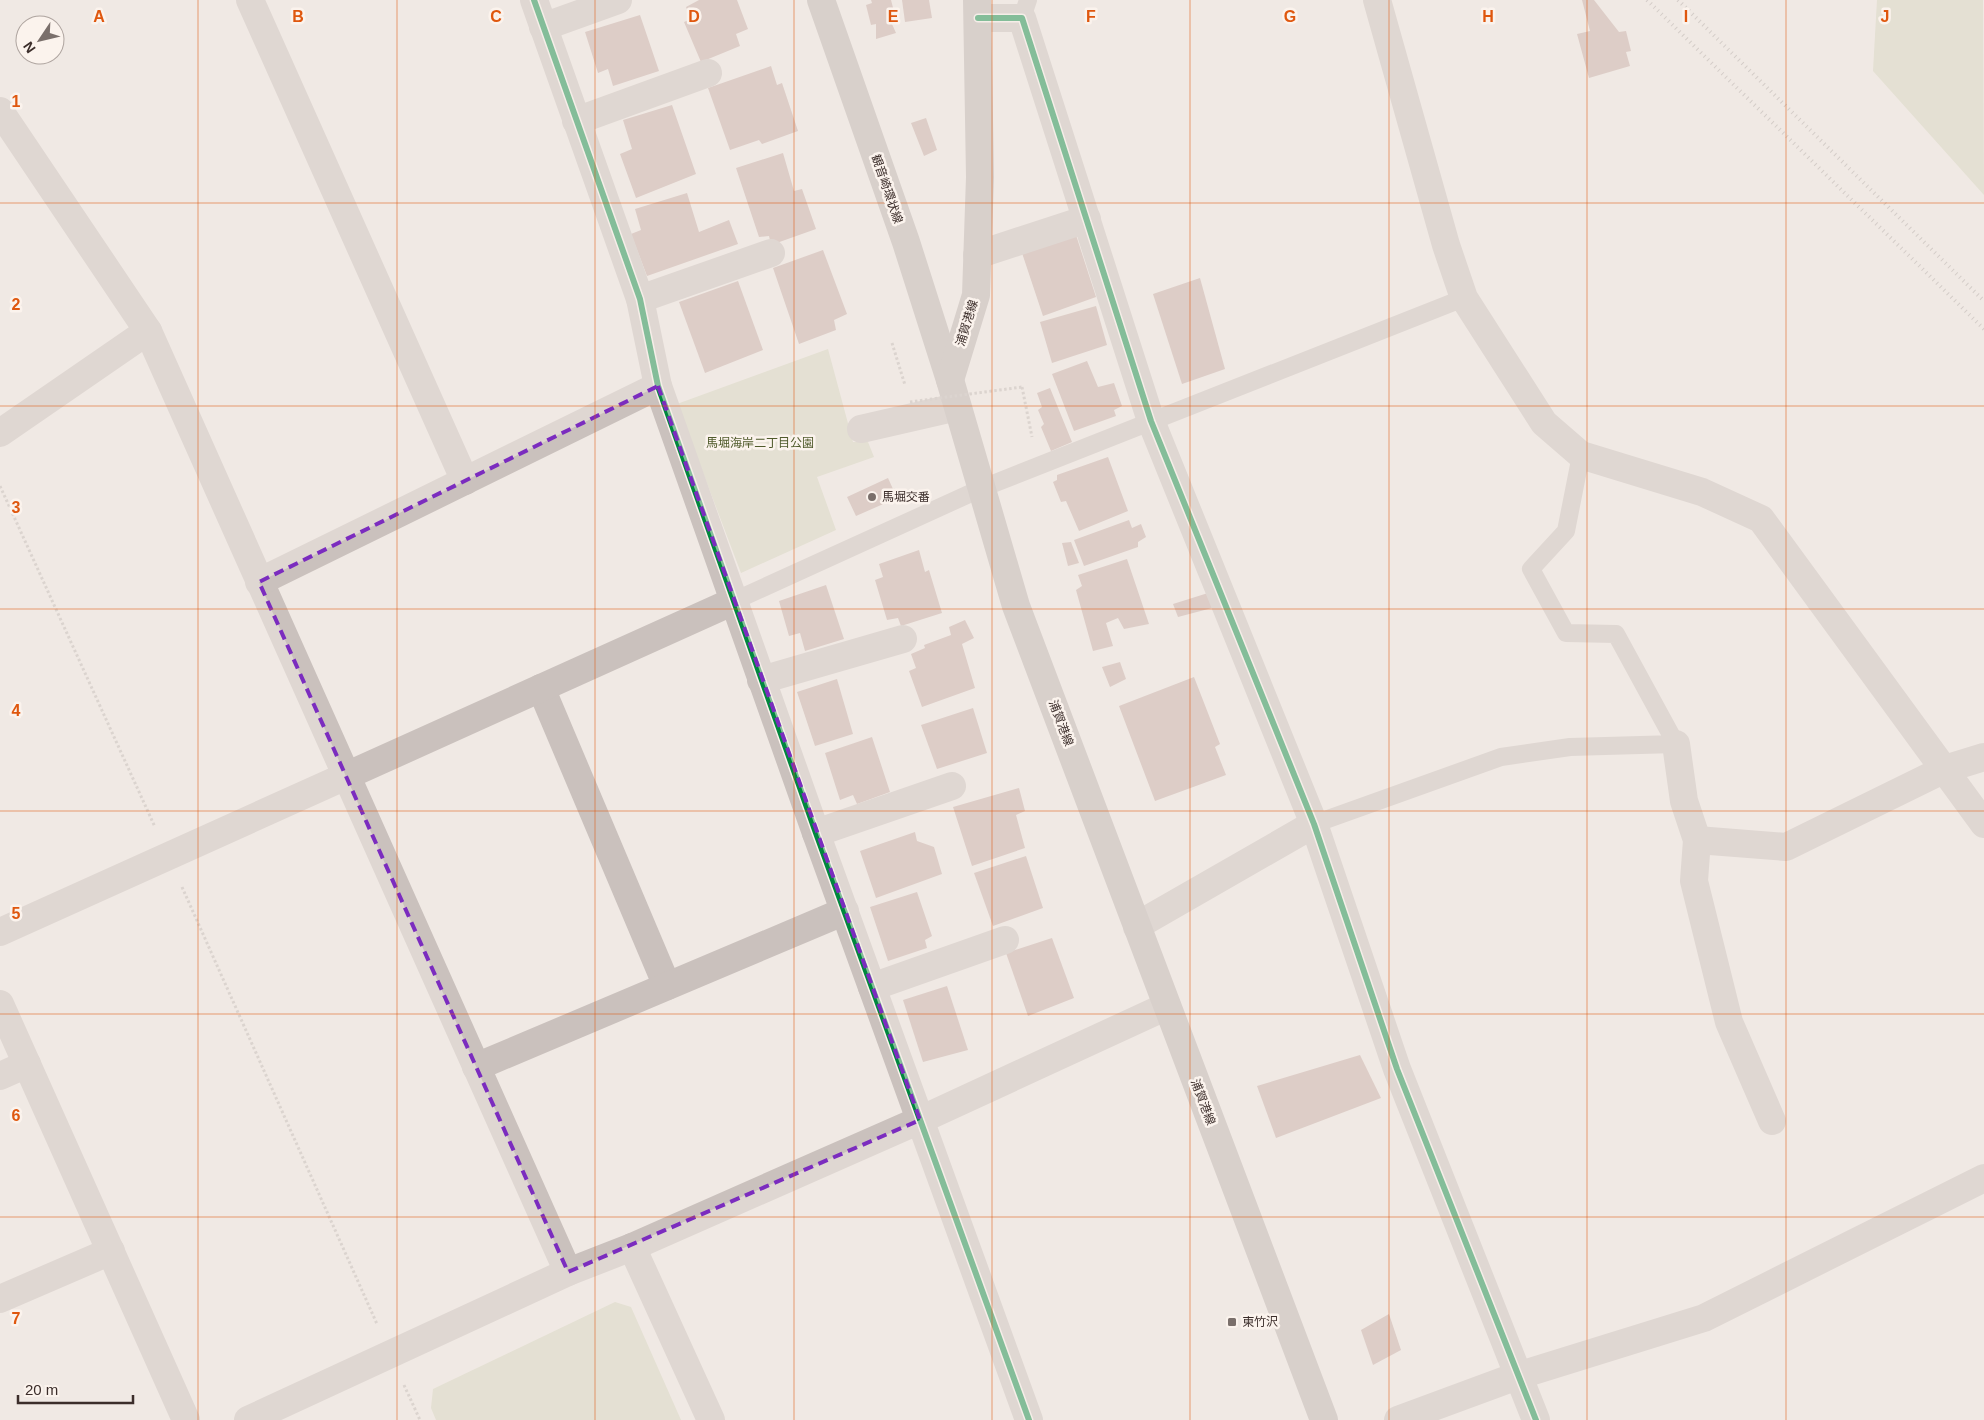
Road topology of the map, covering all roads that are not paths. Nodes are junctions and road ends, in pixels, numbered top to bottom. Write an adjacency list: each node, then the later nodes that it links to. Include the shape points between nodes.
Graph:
1 (250, 0): 25 (street)
2 (534, 0): 8 (street)
3 (618, 0): 8 (street)
4 (821, 0): 18 (main road, 観音崎環状線, via 906,242)
5 (1377, 0): 15 (street)
6 (978, 9): 7 (street); 14 (main road, 浦賀港線, via 980,176)
7 (1025, 9): 12 (street)
8 (543, 27): 11 (street)
9 (708, 73): 11 (street)
10 (0, 111): 17 (street)
11 (576, 121): 16 (street)
12 (1086, 219): 14 (street); 21 (street)
13 (771, 253): 16 (street)
14 (977, 255): 18 (main road, 浦賀港線, via 976,295)
15 (1464, 298): 21 (lane); 24 (street, via 1544,423)
16 (640, 299): 19 (street)
17 (148, 331): 23 (street); 27 (street)
18 (950, 380): 20 (main road, 浦賀港線)
19 (658, 386): 25 (street); 28 (street)
20 (956, 407): 22 (street); 26 (main road, 浦賀港線)
21 (1151, 421): 26 (lane); 37 (street)
22 (861, 429)
23 (0, 432)
24 (1580, 455): 32 (lane, via 1566,531 1531,569 1566,633 1616,634); 34 (street, via 1702,492 1761,519)
25 (464, 481): 27 (street)
26 (980, 489): 28 (lane); 42 (main road, 浦賀港線, via 1016,606)
27 (259, 582): 35 (street)
28 (734, 601): 30 (street); 31 (street)
29 (903, 639): 30 (street)
30 (761, 680): 39 (street)
31 (541, 688): 35 (street); 45 (street)
32 (1676, 744): 37 (lane, via 1570,747 1501,758); 40 (street, via 1684,801)
33 (1984, 757): 34 (street)
34 (1945, 769): 38 (street); 40 (street, via 1786,847)
35 (346, 776): 43 (street); 50 (street)
36 (952, 786): 39 (street)
37 (1314, 824): 42 (street); 59 (street, via 1397,1069)
38 (1984, 824)
39 (816, 833): 41 (street)
40 (1697, 840): 53 (street, via 1694,881 1729,1022)
41 (845, 911): 45 (street); 46 (street)
42 (1138, 927): 48 (main road, 浦賀港線)
43 (0, 932)
44 (1004, 940): 46 (street)
45 (667, 986): 50 (street)
46 (872, 987): 52 (street)
47 (0, 1004): 49 (street)
48 (1167, 1006): 52 (street); 64 (main road, 浦賀港線)
49 (27, 1064): 51 (street); 56 (street)
50 (476, 1066): 57 (street)
51 (0, 1076)
52 (920, 1120): 55 (street); 63 (street)
53 (1772, 1121)
54 (1984, 1178): 59 (street, via 1704,1318)
55 (632, 1247): 57 (street); 62 (street)
56 (111, 1251): 58 (street); 60 (street)
57 (568, 1272): 61 (street)
58 (0, 1299)
59 (1517, 1376): 65 (street); 66 (street)
60 (186, 1420)
61 (248, 1420)
62 (711, 1420)
63 (1029, 1420)
64 (1324, 1420)
65 (1398, 1420)
66 (1536, 1420)

